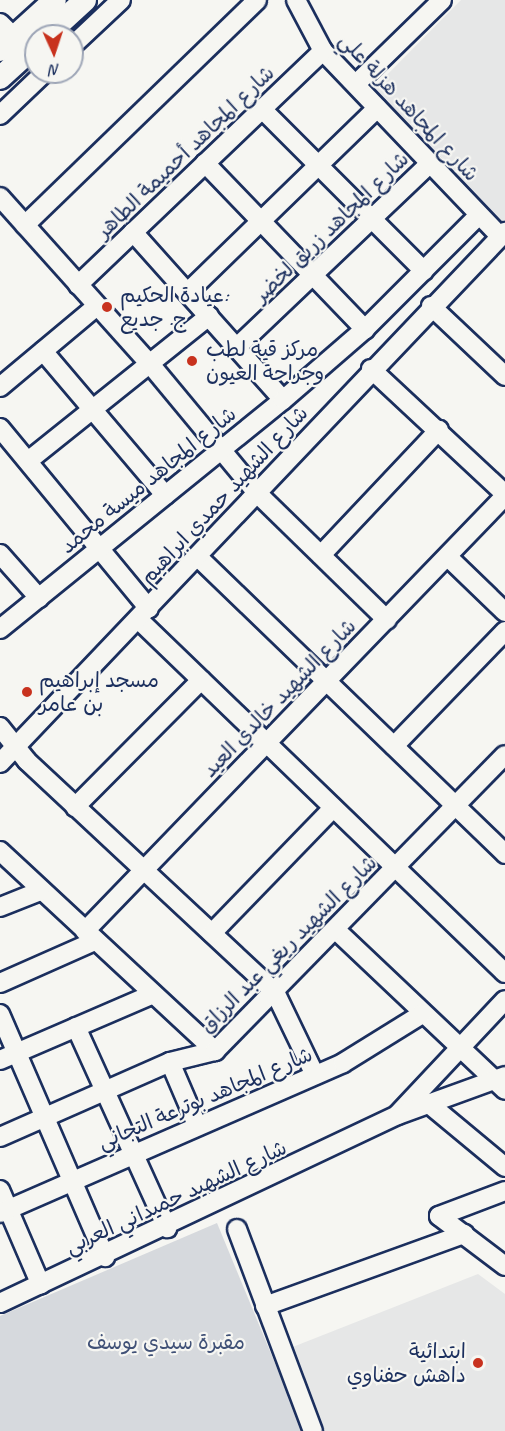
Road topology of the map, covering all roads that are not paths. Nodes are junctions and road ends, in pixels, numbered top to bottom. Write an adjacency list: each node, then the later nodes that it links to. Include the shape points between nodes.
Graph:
1 (85, 0): 7 (main road)
2 (121, 0): 8 (street)
3 (257, 0): 25 (street)
4 (296, 0): 10 (street, شارع المجاهد هزلة علي)
5 (442, 0): 14 (street)
6 (50, 2): 9 (main road)
7 (59, 24)
8 (84, 35)
9 (5, 37)
10 (323, 51): 14 (street, شارع المجاهد هزلة علي); 16 (street, شارع المجاهد أحميمة الطاهر)
11 (24, 56): 12 (main road)
12 (0, 78)
13 (32, 84): 17 (street)
14 (356, 84): 15 (street, شارع المجاهد هزلة علي)
15 (376, 108): 18 (street, شارع المجاهد هزلة علي); 20 (street)
16 (262, 109): 19 (street, شارع المجاهد أحميمة الطاهر); 20 (street)
17 (0, 115)
18 (430, 163): 22 (street, شارع المجاهد هزلة علي); 23 (street, شارع المجاهد زريق لخضر)
19 (205, 164): 24 (street); 26 (street, شارع المجاهد أحميمة الطاهر)
20 (318, 165): 23 (street); 24 (street)
21 (0, 197): 25 (street)
22 (479, 215): 27 (street, شارع المجاهد هزلة علي); 28 (street, شارع المجاهد ميسة محمد)
23 (370, 219): 28 (street); 29 (street, شارع المجاهد زريق لخضر)
24 (261, 221): 29 (street); 31 (street)
25 (25, 225): 30 (street)
26 (133, 232): 30 (street, شارع المجاهد أحميمة الطاهر); 31 (street)
27 (503, 234): 33 (street, شارع الشهيد حمدي ابراهيم)
28 (424, 271): 35 (street, شارع المجاهد ميسة محمد)
29 (313, 275): 35 (street); 36 (street, شارع المجاهد زريق لخضر)
30 (78, 285): 32 (street)
31 (188, 292): 34 (street)
32 (97, 306): 37 (street); 38 (street)
33 (431, 306): 39 (street); 40 (street, شارع الشهيد حمدي ابراهيم)
34 (209, 316): 36 (street); 38 (street)
35 (365, 329): 42 (street, شارع المجاهد ميسة محمد)
36 (236, 348): 42 (street)
37 (43, 351): 41 (street); 43 (street)
38 (150, 364): 43 (street); 46 (street)
39 (501, 364)
40 (371, 369): 45 (street); 49 (street, شارع الشهيد حمدي ابراهيم)
41 (0, 387)
42 (283, 400): 46 (street, شارع المجاهد ميسة محمد)
43 (93, 409): 47 (street); 48 (street)
44 (0, 428): 47 (street)
45 (439, 430): 50 (street); 53 (street)
46 (224, 449): 48 (street, شارع المجاهد ميسة محمد); 49 (street)
47 (28, 461): 51 (street)
48 (165, 495): 51 (street, شارع المجاهد ميسة محمد)
49 (258, 495): 53 (street); 55 (street, شارع الشهيد حمدي ابراهيم)
50 (505, 495): 54 (street, شارع الشهيد خالدي العيد)
51 (99, 547): 56 (street, شارع المجاهد ميسة محمد); 58 (street)
52 (0, 554): 56 (street)
53 (321, 555): 59 (street)
54 (447, 557): 57 (street); 59 (street, شارع الشهيد خالدي العيد)
55 (199, 558): 58 (street, شارع الشهيد حمدي ابراهيم); 63 (street)
56 (39, 598): 60 (street, شارع المجاهد ميسة محمد)
57 (505, 612)
58 (143, 614): 62 (street); 67 (street, شارع الشهيد حمدي ابراهيم)
59 (387, 620): 63 (street, شارع الشهيد خالدي العيد)
60 (0, 629)
61 (505, 631): 66 (street)
62 (201, 680): 65 (street); 71 (street)
63 (327, 680): 65 (street, شارع الشهيد خالدي العيد); 66 (street)
64 (0, 727): 67 (street)
65 (266, 744): 72 (street); 76 (street, شارع الشهيد خالدي العيد)
66 (394, 746): 70 (street)
67 (16, 747): 69 (street, شارع الشهيد حمدي ابراهيم); 71 (street)
68 (505, 755): 70 (street, شارع الشهيد ريغي عبد الرزاق)
69 (0, 763)
70 (455, 806): 74 (street); 75 (street, شارع الشهيد ريغي عبد الرزاق)
71 (75, 807): 76 (street)
72 (333, 808): 75 (street); 80 (street)
73 (0, 851): 77 (street)
74 (505, 855)
75 (396, 867): 79 (street, شارع الشهيد ريغي عبد الرزاق); 82 (street)
76 (145, 870): 80 (street); 81 (street, شارع الشهيد خالدي العيد)
77 (40, 891): 78 (street); 81 (street)
78 (0, 908)
79 (337, 931): 84 (street, شارع الشهيد ريغي عبد الرزاق); 88 (street)
80 (212, 933): 84 (street)
81 (90, 936): 83 (street); 85 (street)
82 (505, 973)
83 (0, 983)
84 (275, 992): 91 (street, شارع الشهيد ريغي عبد الرزاق); 94 (street)
85 (151, 995): 89 (street); 91 (street)
86 (505, 1000): 90 (street)
87 (0, 1014): 92 (street)
88 (422, 1014): 90 (street); 94 (street, شارع المجاهد بوترعة التجاني, via 378,1044)
89 (76, 1027): 92 (street); 96 (street)
90 (459, 1049): 95 (street); 98 (street)
91 (215, 1051): 93 (street, شارع الشهيد ريغي عبد الرزاق)
92 (8, 1057): 99 (street)
93 (170, 1062): 96 (street, شارع الشهيد ريغي عبد الرزاق); 100 (street)
94 (315, 1075): 100 (street, شارع المجاهد بوترعة التجاني)
95 (501, 1082): 97 (street)
96 (104, 1091): 99 (street, شارع الشهيد ريغي عبد الرزاق); 102 (street)
97 (428, 1103): 98 (street); 103 (street)
98 (398, 1115): 108 (street, شارع الشهيد حميداني العربي)
99 (45, 1118): 101 (street, شارع الشهيد ريغي عبد الرزاق); 104 (street)
100 (197, 1125): 102 (street, شارع المجاهد بوترعة التجاني)
101 (0, 1137)
102 (133, 1153): 104 (street, شارع المجاهد بوترعة التجاني); 108 (street)
103 (505, 1167)
104 (72, 1180): 107 (street, شارع المجاهد بوترعة التجاني); 111 (street)
105 (0, 1190): 107 (street)
106 (505, 1191): 110 (street, via 439,1216)
107 (4, 1211): 113 (street)
108 (167, 1228): 111 (street, شارع الشهيد حميداني العربي)
109 (237, 1229): 115 (street)
110 (464, 1234): 112 (street); 115 (street)
111 (105, 1257): 113 (street, شارع الشهيد حميداني العربي)
112 (505, 1266)
113 (41, 1285): 114 (street, شارع الشهيد حميداني العربي)
114 (0, 1303)
115 (265, 1306): 116 (street)
116 (313, 1431)

